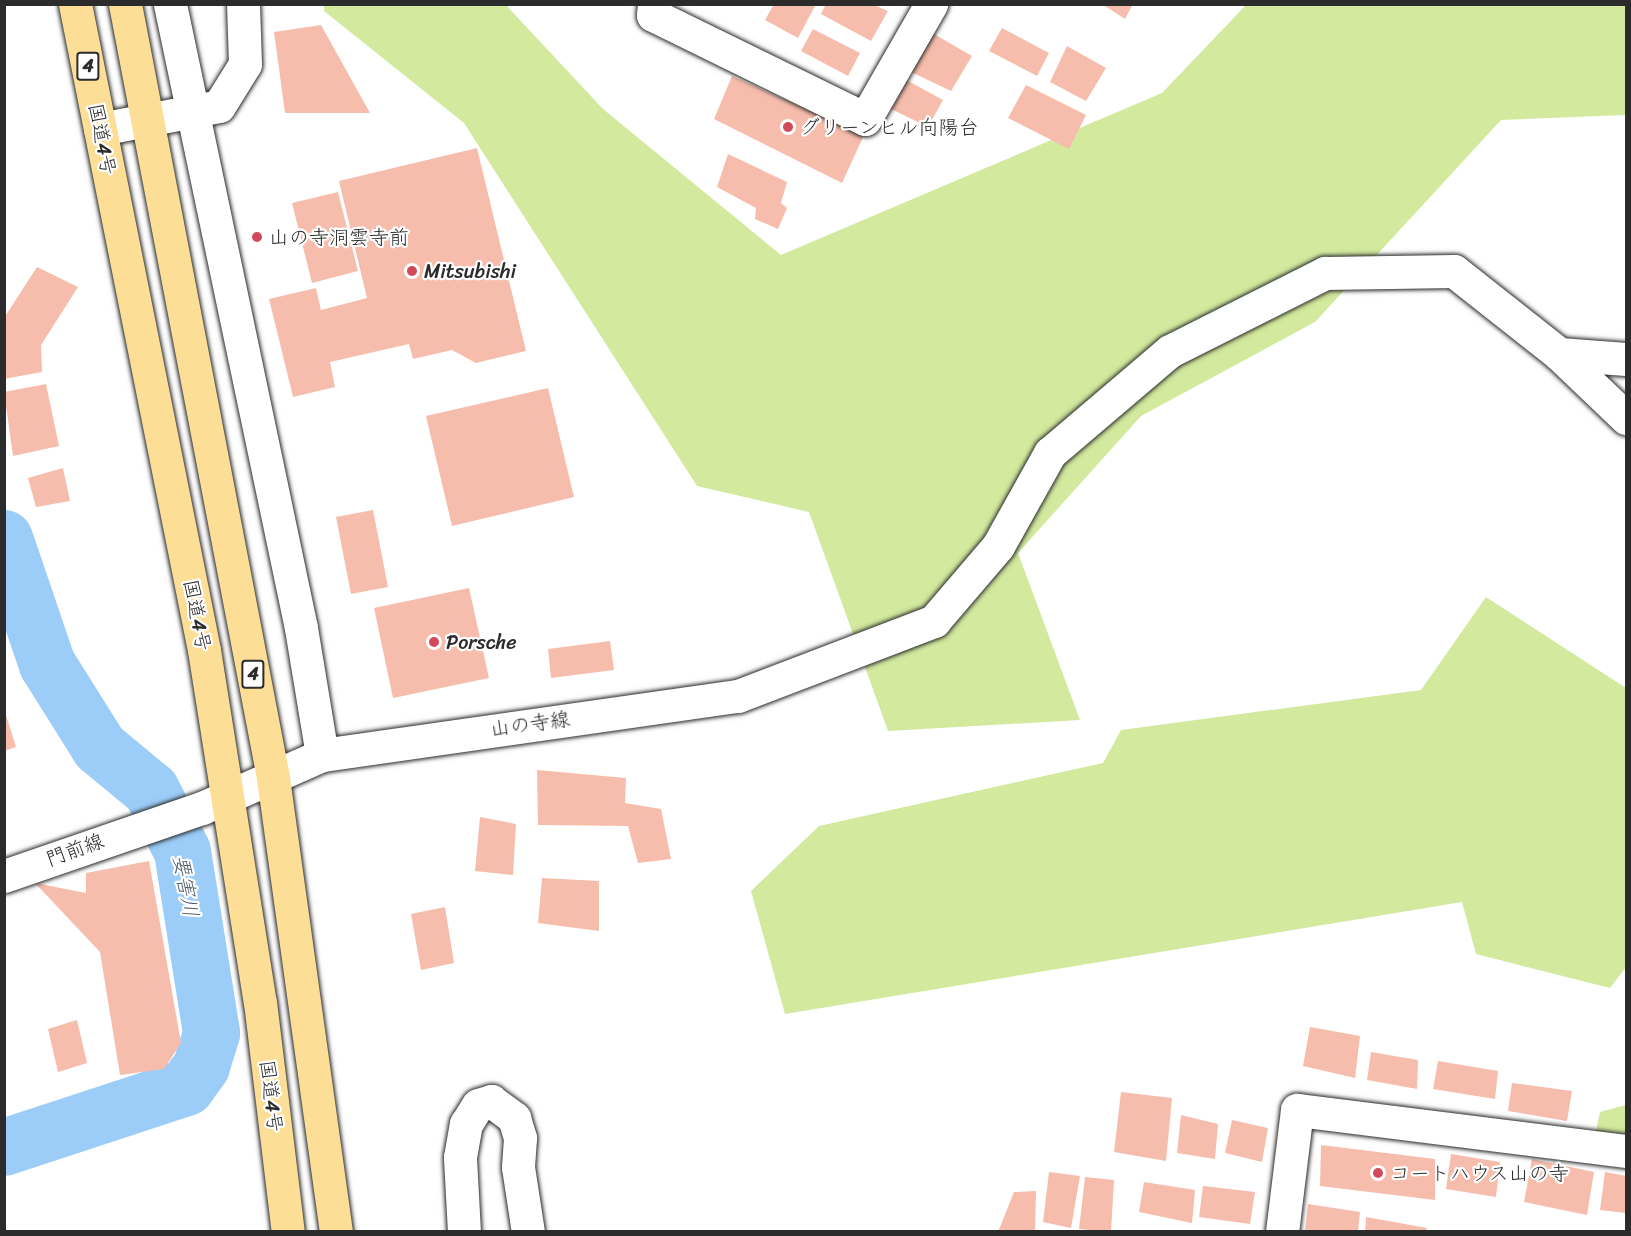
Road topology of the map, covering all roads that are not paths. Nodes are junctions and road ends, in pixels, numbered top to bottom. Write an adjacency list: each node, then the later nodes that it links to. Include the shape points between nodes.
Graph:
1 (75, 4): 9 (highway, 国道4号 / 4)
2 (125, 4): 8 (highway, 4)
3 (170, 4): 7 (street)
4 (243, 4): 7 (street, via 245,64 219,106)
5 (654, 4): 6 (street, via 653,15 865,119)
6 (931, 4)
7 (193, 111): 8 (street); 13 (street, via 301,628)
8 (148, 119): 9 (street); 14 (highway, 4)
9 (100, 129): 15 (highway, 国道4号 / 4, via 204,650)
10 (1559, 354): 11 (street); 12 (street, 山の寺線); 13 (street, 山の寺線, via 1454,271 1324,273 1170,351 1050,453 998,546 934,621 738,696)
11 (1626, 359)
12 (1626, 418)
13 (322, 755): 14 (street, 山の寺線)
14 (273, 778): 15 (street, 山の寺線); 19 (highway, 4)
15 (228, 797): 16 (street, 門前線); 18 (highway, 国道4号 / 4)
16 (4, 876)
17 (1626, 1151): 22 (street, via 1297,1110)
18 (288, 1232)
19 (336, 1232)
20 (464, 1232): 21 (street, via 460,1157 466,1124 478,1105 491,1101 514,1118 520,1138 518,1167)
21 (528, 1232)
22 (1282, 1232)

